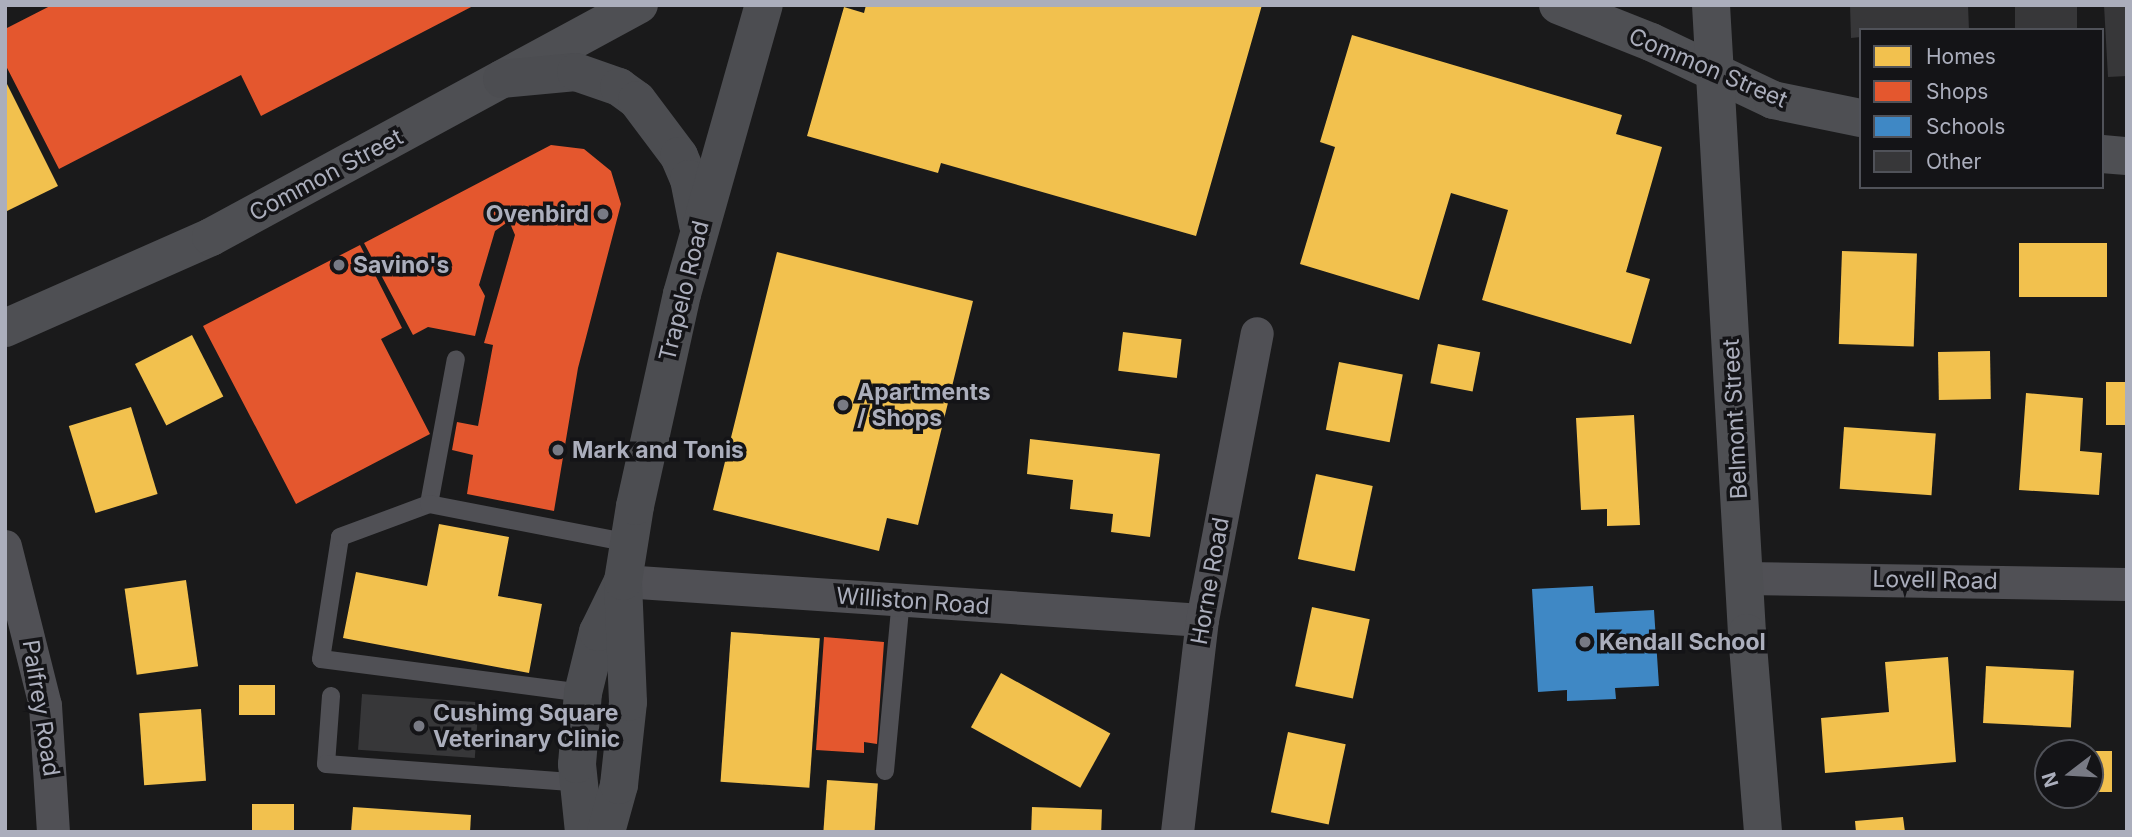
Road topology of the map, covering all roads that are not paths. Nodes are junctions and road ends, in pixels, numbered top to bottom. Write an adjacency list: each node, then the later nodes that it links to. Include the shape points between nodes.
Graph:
1 (639, 5): 6 (main road, Common Street)
2 (764, 5): 10 (main road, Trapelo Road)
3 (1558, 5): 5 (main road, Common Street)
4 (1711, 5): 5 (main road, Belmont Street)
5 (1715, 72): 7 (main road, Common Street, via 1773,100); 17 (main road, Belmont Street)
6 (502, 79): 10 (main road, via 576,72 619,87 637,100 679,156 689,179); 11 (main road, Common Street, via 211,237)
7 (1859, 118)
8 (2104, 154): 9 (main road)
9 (2127, 156)
10 (699, 233): 15 (main road, Trapelo Road, via 649,435)
11 (5, 328)
12 (1257, 333): 21 (street, Horne Road)
13 (456, 359): 14 (lane)
14 (429, 504): 15 (lane); 22 (lane, via 340,537 321,659)
15 (629, 543): 18 (main road, Trapelo Road)
16 (5, 546): 27 (street, Palfrey Road, via 45,705)
17 (1744, 578): 19 (street, Lovell Road); 31 (main road, Belmont Street)
18 (623, 581): 20 (street, Williston Road); 22 (main road, Trapelo Road, via 598,632); 26 (main road, Trapelo Road, via 628,702)
19 (2127, 584)
20 (901, 600): 21 (street, Williston Road); 24 (lane)
21 (1202, 620): 30 (street, Horne Road)
22 (583, 693): 25 (main road, Trapelo Road)
23 (331, 696): 25 (lane, via 327,764)
24 (885, 771)
25 (577, 782): 26 (lane); 28 (main road, Trapelo Road)
26 (619, 785): 29 (main road, Trapelo Road)
27 (53, 832)
28 (584, 832)
29 (606, 832)
30 (1177, 832)
31 (1763, 832)

